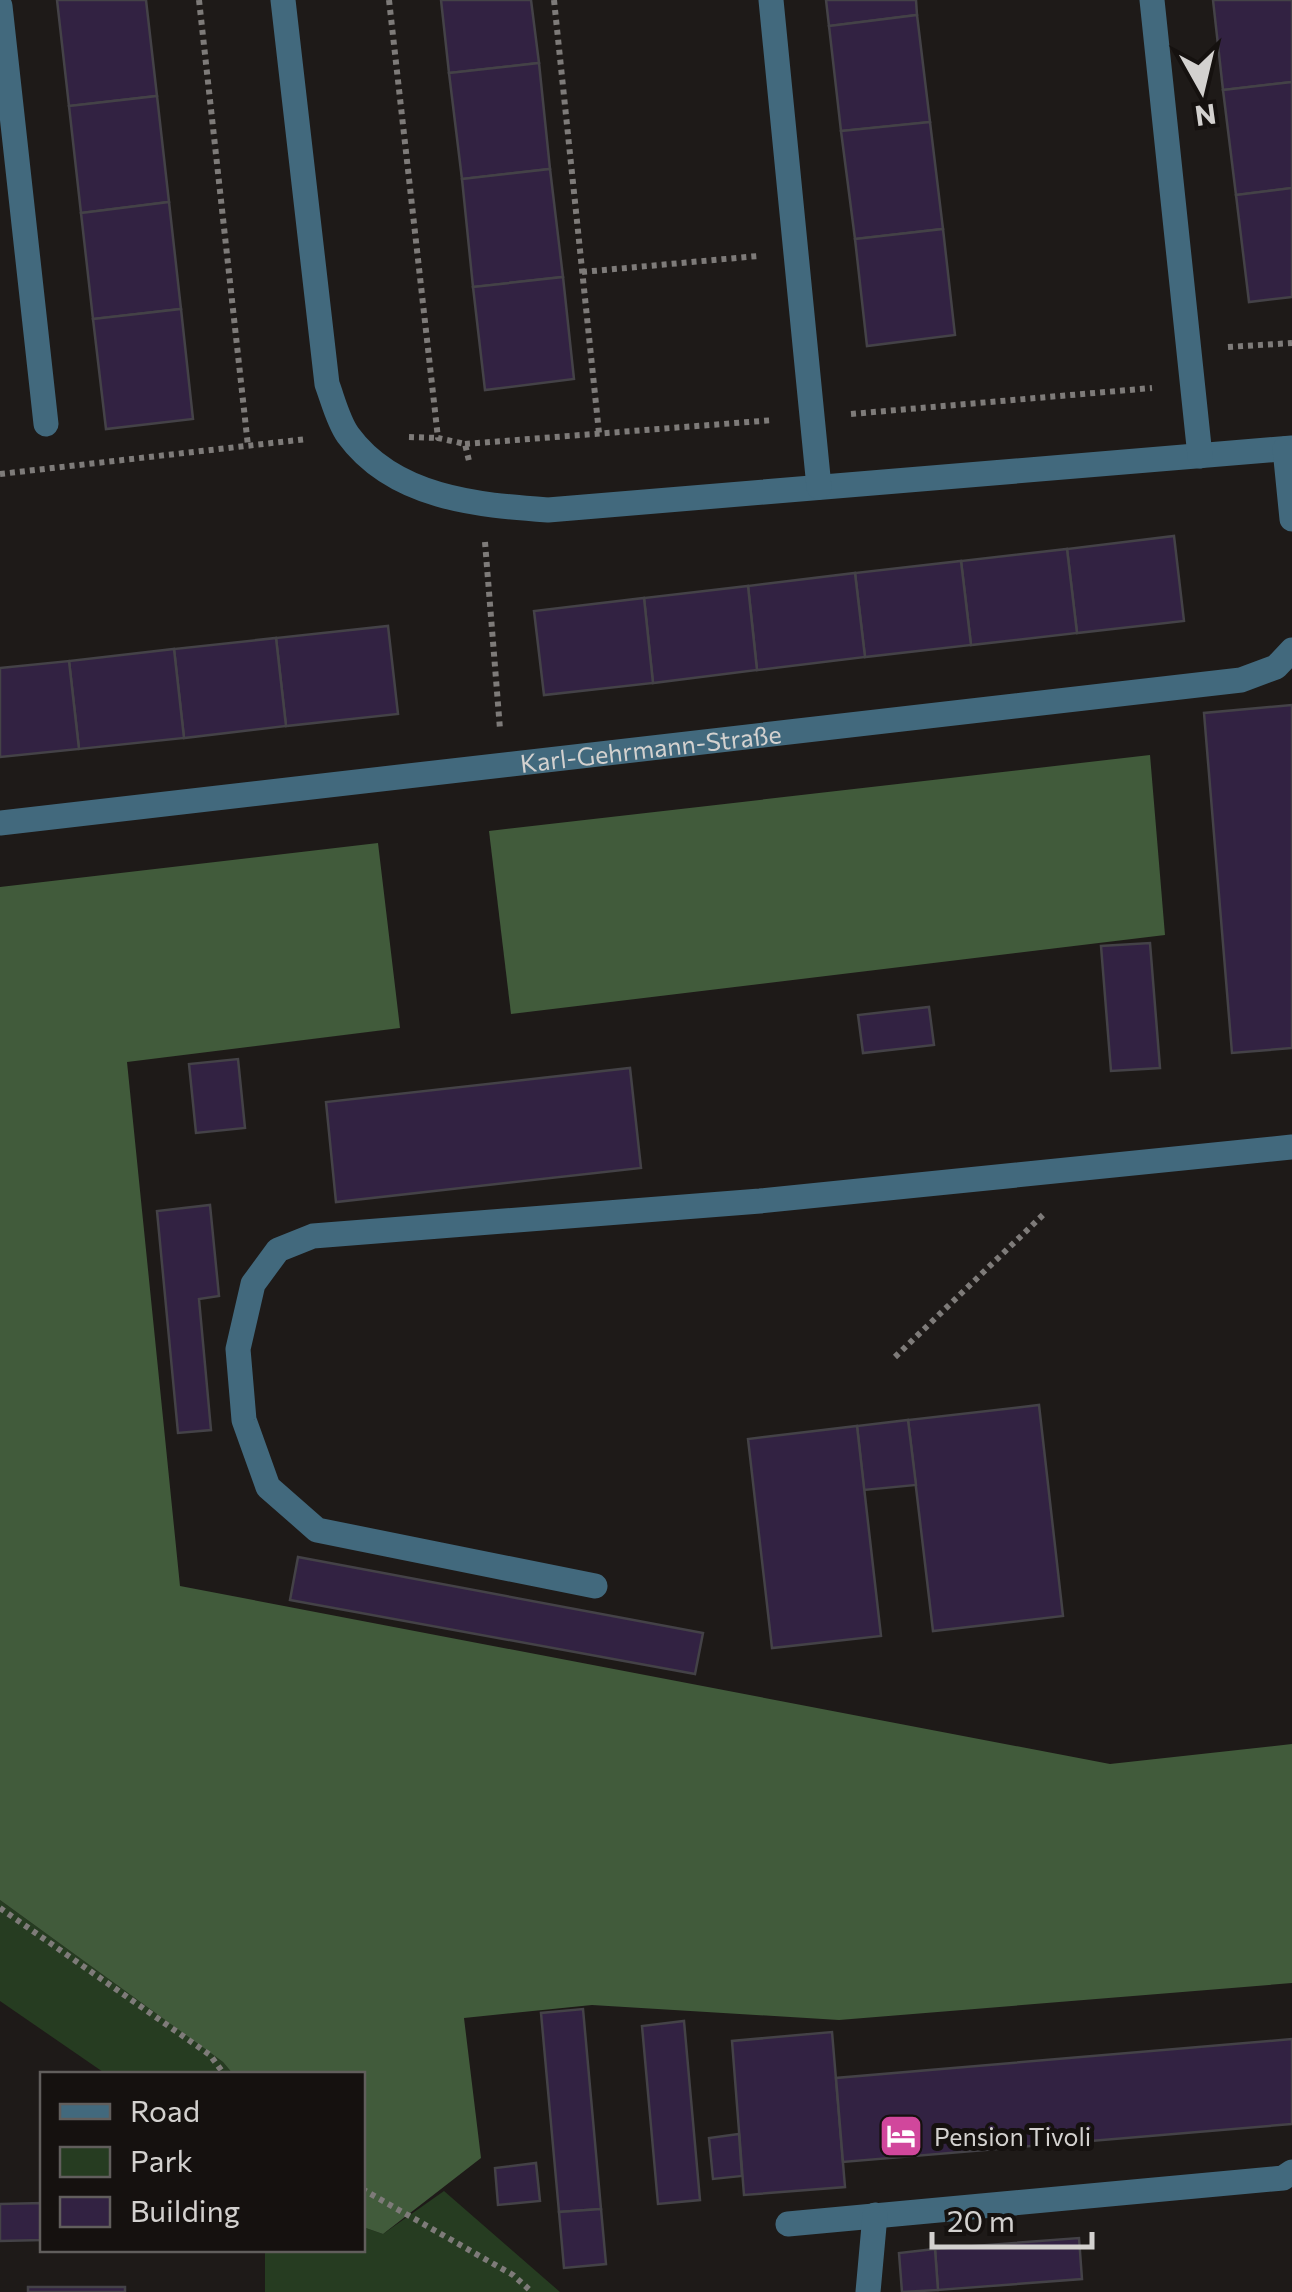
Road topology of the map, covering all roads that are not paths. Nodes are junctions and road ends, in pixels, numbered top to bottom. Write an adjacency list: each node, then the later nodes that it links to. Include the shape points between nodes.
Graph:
1 (283, 0): 8 (street, via 327,384 348,434 383,467 417,488 478,505 548,510)
2 (771, 0): 8 (street)
3 (1152, 0): 7 (street)
4 (0, 6): 5 (street)
5 (46, 424)
6 (1288, 448): 7 (street); 9 (street)
7 (1200, 456): 8 (street)
8 (819, 487)
9 (1292, 519)
10 (1292, 650): 11 (street, Karl-Gehrmann-Straße, via 1276,667 1241,680)
11 (0, 824)
12 (1292, 1147): 13 (street, via 760,1201 312,1236 278,1250 253,1284 238,1349 244,1420 268,1487 316,1530)
13 (595, 1586)
14 (1292, 2172): 15 (street, via 1283,2178)
15 (875, 2216): 16 (street); 17 (street)
16 (788, 2224)
17 (868, 2292)

